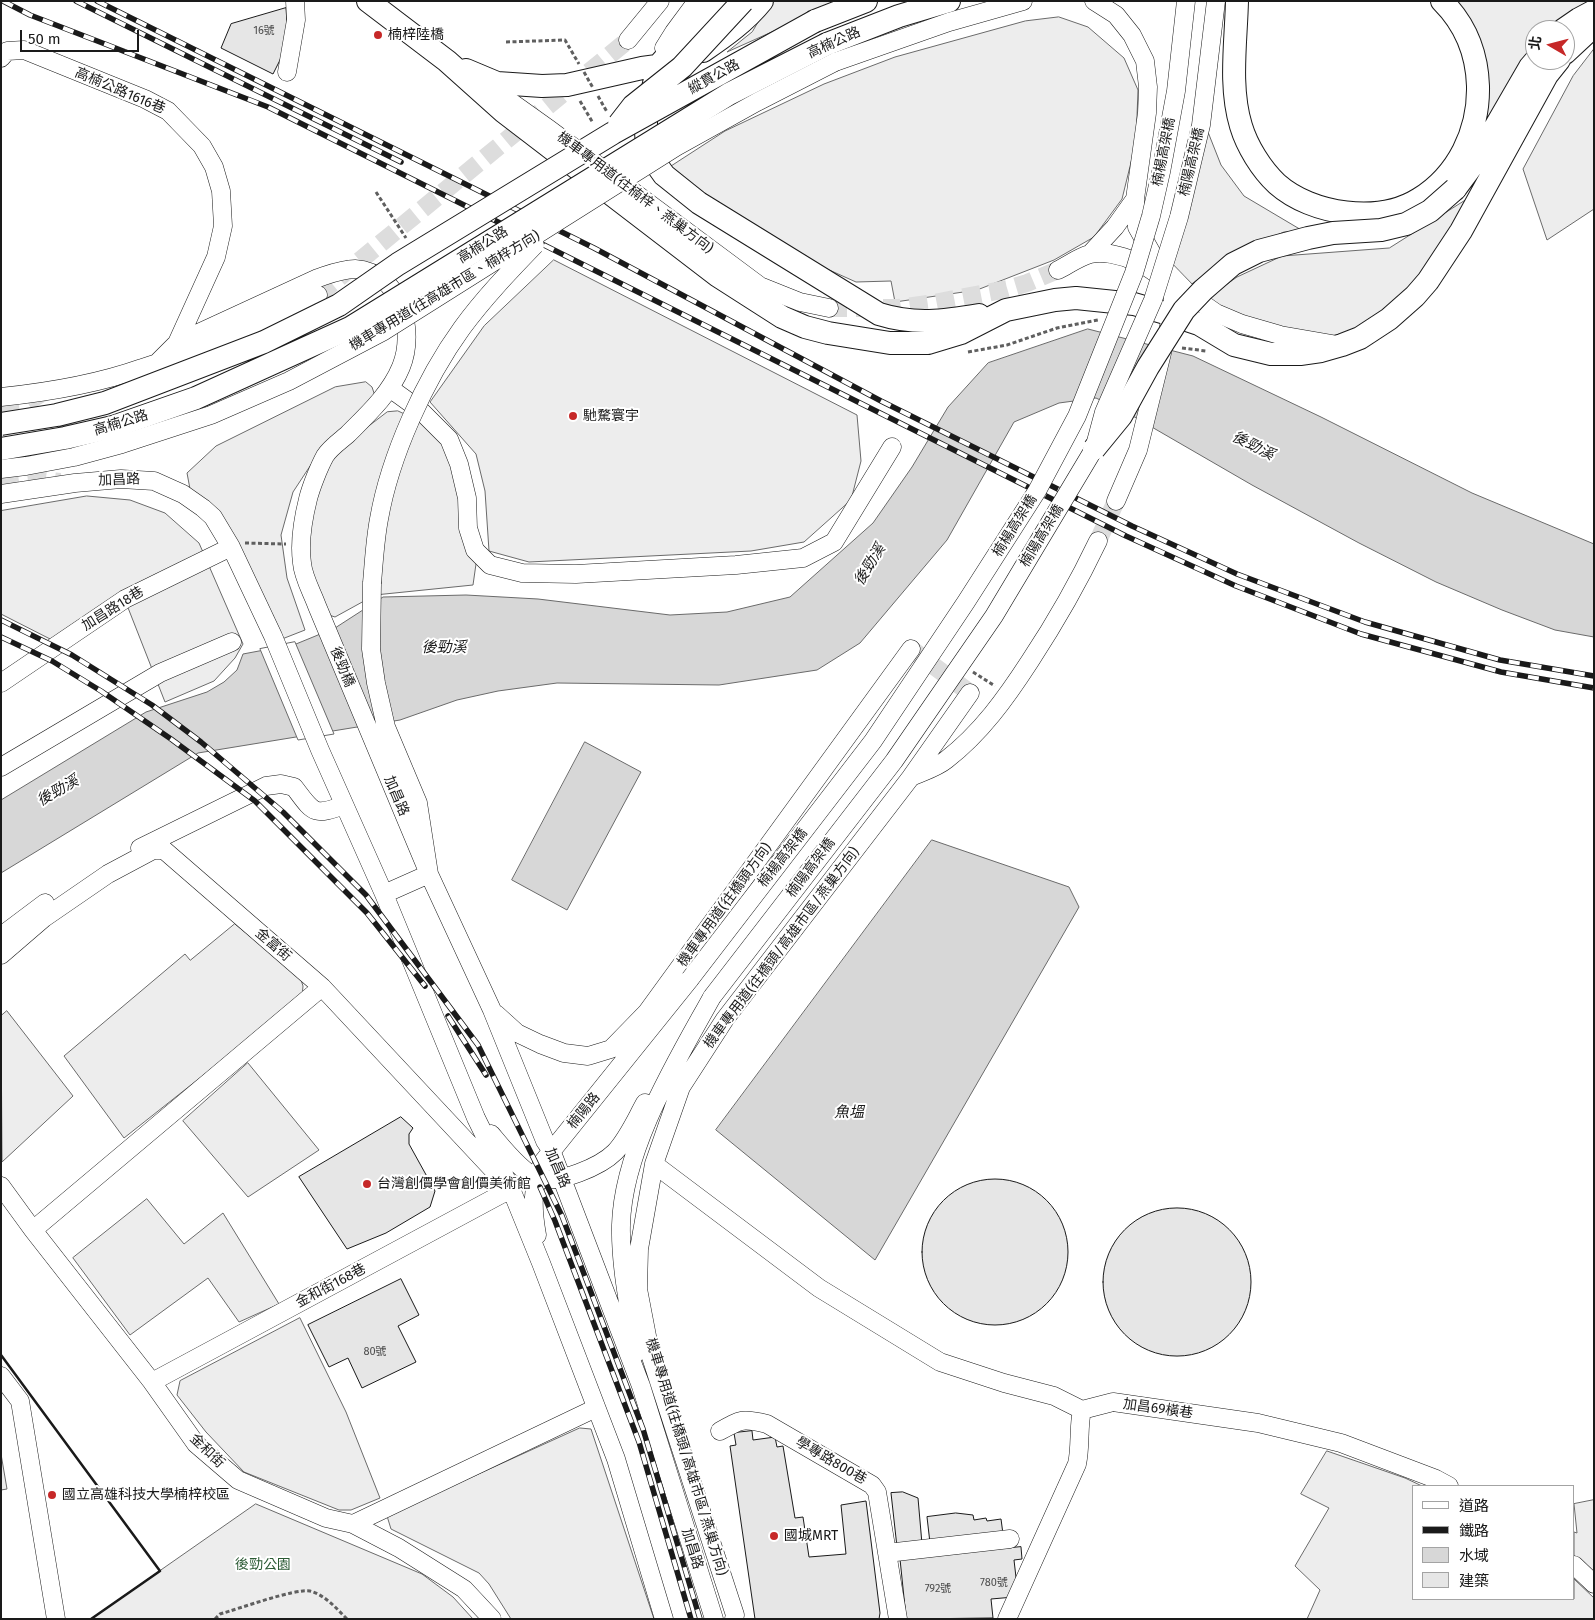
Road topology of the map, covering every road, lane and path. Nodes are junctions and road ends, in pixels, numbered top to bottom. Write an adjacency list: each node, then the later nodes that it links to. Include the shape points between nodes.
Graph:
1 (295, 1): 28 (street, via 296,20)
2 (368, 1): 24 (main road)
3 (660, 1): 19 (street)
4 (743, 1): 30 (main road, bridge, via 682,67)
5 (762, 1): 25 (main road, via 740,25 699,54 681,62)
6 (866, 1): 16 (main road, 高楠公路)
7 (949, 1): 22 (main road, 高楠公路, via 899,16)
8 (1023, 1): 22 (street, 機車專用道(往高雄市區、楠梓方向))
9 (1094, 1): 32 (street, via 1116,16 1132,36 1144,61 1147,114)
10 (1216, 1): 53 (street, 楠陽高架橋, bridge, via 1201,125 1179,217 1154,300 1104,412)
11 (1236, 1): 12 (main road, via 1236,102 1242,127 1254,153 1277,184 1310,204 1366,213 1418,200 1450,173 1469,138 1478,102 1477,71 1462,24)
12 (1442, 1)
13 (707, 4): 25 (main road)
14 (1185, 5): 74 (street, 楠楊高架橋, bridge, via 1176,90 1151,216 1134,273 1077,416 1037,491 873,741)
15 (1594, 11): 17 (main road)
16 (815, 21): 30 (main road, 縱貫公路, bridge)
17 (1575, 21)
18 (1594, 26): 21 (main road)
19 (628, 40)
20 (506, 42): 30 (path, bridge, via 565,40)
21 (1575, 44)
22 (831, 53): 33 (street, 機車專用道(往高雄市區、楠梓方向), bridge); 52 (main road, 高楠公路, bridge, via 729,94 350,328 196,398 113,427)
23 (1, 58): 42 (street, 高楠公路1616巷, via 7,51 24,50 145,99 168,110 202,146 222,191 223,226 216,257)
24 (447, 61): 29 (main road, via 497,83); 38 (street, 機車專用道(往楠梓、燕巢方向), via 493,88 760,286 800,302); 39 (main road, via 504,112 718,276 782,317 828,333 907,344 928,343 961,333)
25 (658, 66): 29 (main road); 39 (main road, via 646,119 647,146 664,175 699,203 879,314 930,322)
26 (1528, 70): 53 (main road, bridge, via 1475,162 1455,189 1430,211 1406,224 1381,230 1333,233 1259,251 1233,264 1203,290 1184,310 1121,416)
27 (1552, 70): 43 (main road, via 1461,231 1428,281 1389,319 1360,338)
28 (286, 72)
29 (567, 85): 30 (path)
30 (605, 124): 50 (main road, 高楠公路, bridge, via 339,305 264,342 105,403)
31 (376, 192): 34 (path)
32 (1135, 199): 35 (street); 43 (street, via 1137,228 1145,244 1196,300 1216,314 1242,324 1297,339)
33 (550, 228): 54 (street, 機車專用道(往高雄市區、楠梓方向), bridge, via 384,331 289,381 211,415 122,444 74,457); 70 (street, 機車專用道(往高雄市區、楠梓方向), bridge, via 497,284 436,369 396,453 379,517 371,607 371,649 386,727 418,803)
34 (410, 245)
35 (1090, 254): 36 (street); 41 (street, via 1126,258 1159,276 1171,293 1173,302)
36 (1058, 270)
37 (318, 295): 47 (street, via 218,341)
38 (829, 308)
39 (1006, 310): 41 (main road, via 1076,298 1134,304)
40 (1100, 320): 46 (path)
41 (1169, 325): 43 (main road, via 1199,324 1234,345 1271,354 1300,354); 56 (street, bridge, via 1138,450)
42 (177, 342): 47 (street); 48 (street, via 318,278 354,269 380,278 399,298 406,322 407,342 402,366)
43 (1342, 345)
44 (1179, 348): 45 (path)
45 (1215, 352)
46 (960, 353)
47 (157, 363): 49 (street, via 96,382)
48 (390, 388): 51 (street, via 420,410 449,439 467,498 468,528 475,550 490,566 522,573 736,565 803,558 834,542); 58 (street, via 326,455 308,497)
49 (1, 397)
50 (1, 424)
51 (892, 447)
52 (1, 449)
53 (1094, 449): 76 (street, 楠陽高架橋, bridge, via 994,616 899,753)
54 (1, 469)
55 (1, 494): 59 (street, 加昌路, via 113,479 154,481 204,508)
56 (1116, 501)
57 (1098, 541): 65 (street, via 1047,635)
58 (302, 544): 59 (path, via 246,542); 66 (street, 後勁橋, via 302,564)
59 (231, 547): 63 (street, 加昌路18巷, via 125,598); 69 (street, 加昌路, via 273,636)
60 (232, 642): 67 (street, via 160,673)
61 (911, 649): 79 (street, 機車專用道(往橋頭方向), via 647,1012)
62 (968, 669): 65 (path)
63 (1, 683)
64 (970, 693): 68 (street)
65 (1009, 694): 68 (street, via 976,734 944,762)
66 (368, 729): 70 (street, 加昌路)
67 (1, 767)
68 (911, 777): 82 (street, 機車專用道(往橋頭/高雄市區/燕巢方向), via 725,1018 681,1087)
69 (344, 805): 71 (street); 72 (street, via 320,812 304,803 294,787 281,784 266,786 93,871)
70 (429, 874): 71 (street); 77 (street, 加昌路)
71 (384, 894): 80 (street)
72 (1, 936)
73 (1, 955): 75 (street, 金富街, via 44,918 108,874 153,850 164,850)
74 (690, 979): 78 (street, 楠陽路)
75 (322, 987): 86 (street, 金富街); 87 (street)
76 (712, 997): 84 (street, via 666,1063 630,1131 615,1152 590,1168); 91 (street, via 656,1102 638,1147 625,1193 621,1223 623,1257)
77 (492, 1010): 79 (street, 機車專用道(往橋頭方向), via 517,1033 564,1053 588,1056); 81 (street, 加昌路)
78 (644, 1037): 79 (street); 81 (street, 楠陽路)
79 (610, 1049)
80 (476, 1118): 83 (street, via 512,1158); 86 (street)
81 (551, 1150): 83 (street, 楠陽路); 84 (street, 加昌路)
82 (654, 1164): 93 (street, via 819,1288 940,1362 1054,1396); 107 (street, 機車專用道(往橋頭/高雄市區/燕巢方向), via 639,1249 638,1289 652,1357)
83 (537, 1178): 84 (street); 88 (street, 楠陽路, via 533,1197)
84 (562, 1178): 91 (street, 加昌路)
85 (1, 1186): 87 (street, 金和街)
86 (511, 1189): 88 (street); 90 (street, 金和街168巷)
87 (33, 1230): 90 (street, 金和街)
88 (541, 1263): 92 (street)
89 (1, 1376): 101 (street, via 20,1401)
90 (152, 1382): 96 (street, 金和街, via 196,1444 238,1480 326,1518)
91 (641, 1386): 106 (street, 加昌路)
92 (596, 1408): 96 (street); 105 (street, via 616,1459)
93 (1082, 1410): 95 (street, 加昌69橫巷, via 1113,1402 1258,1423 1341,1443); 109 (street, via 1077,1464)
94 (720, 1431): 98 (street, 學專路800巷, via 738,1420 767,1424 872,1485 877,1492)
95 (1447, 1485)
96 (353, 1524): 104 (street, 金和街, via 399,1548 464,1589)
97 (1010, 1539): 98 (street)
98 (887, 1553): 108 (street, 學專路800巷)
99 (1575, 1566): 100 (street)
100 (1594, 1584)
101 (56, 1619)
102 (215, 1619): 103 (path, via 220,1614 296,1591 310,1591 326,1599)
103 (347, 1619)
104 (492, 1619)
105 (664, 1619)
106 (714, 1619)
107 (734, 1619)
108 (898, 1619)
109 (1007, 1619)

